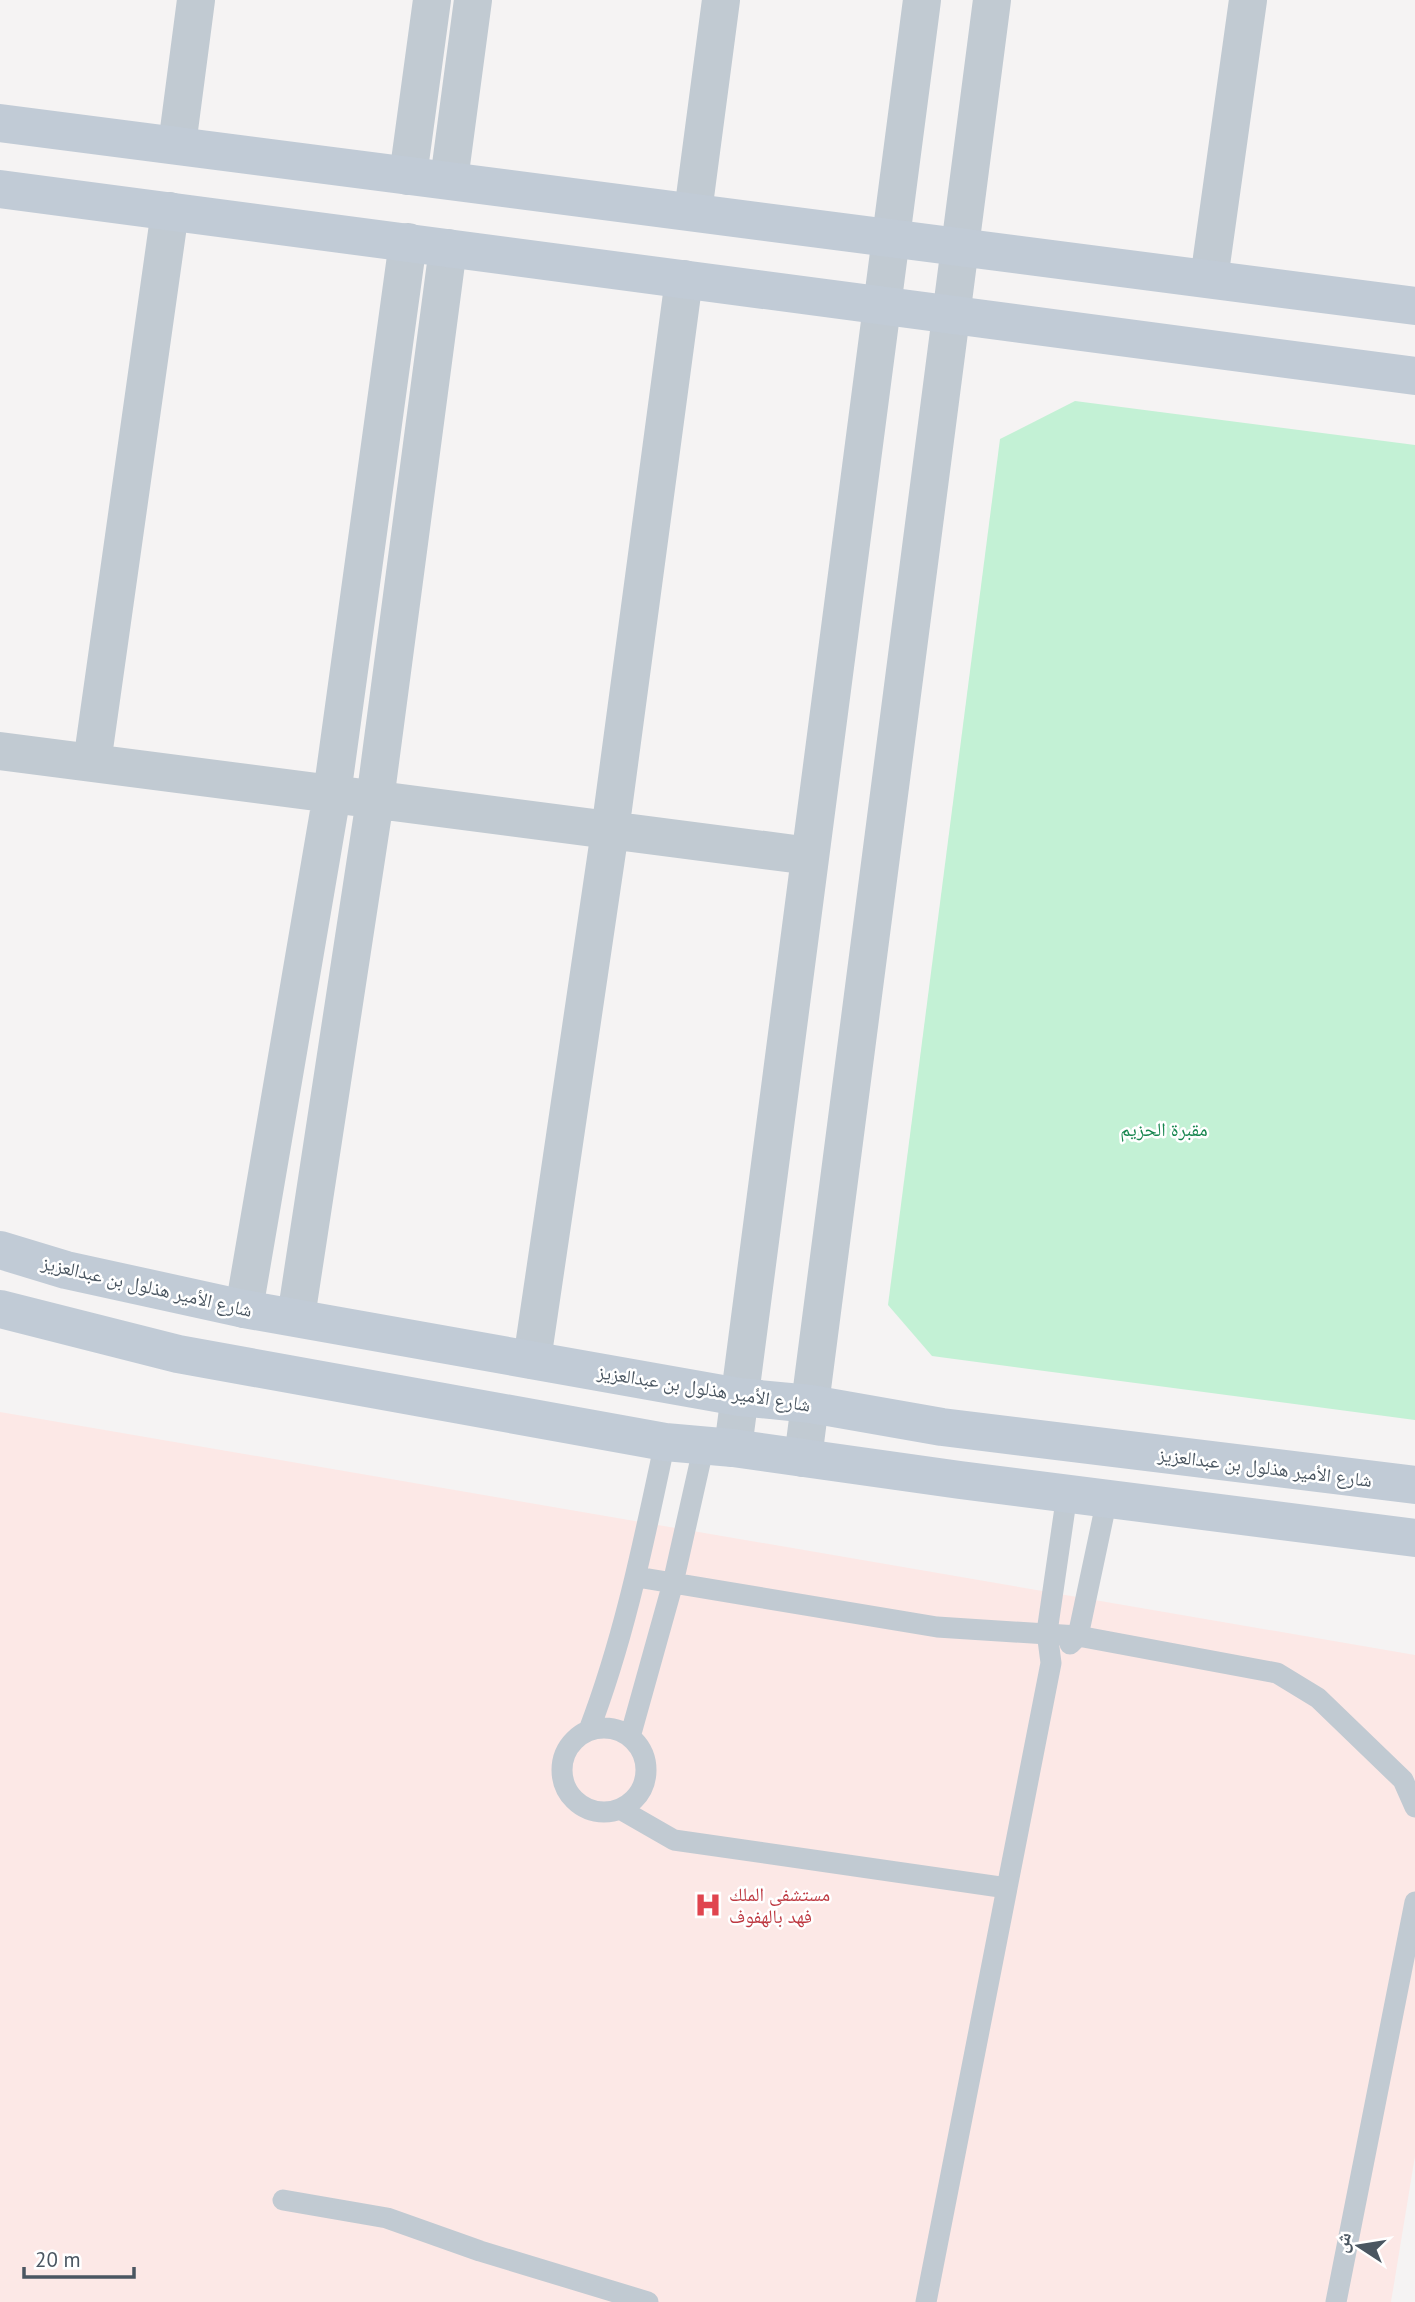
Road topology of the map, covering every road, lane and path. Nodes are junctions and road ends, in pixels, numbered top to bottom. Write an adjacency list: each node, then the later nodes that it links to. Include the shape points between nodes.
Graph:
1 (196, 0): 9 (street)
2 (432, 0): 10 (street)
3 (473, 0): 11 (street)
4 (721, 0): 14 (street)
5 (922, 0): 15 (street)
6 (992, 0): 17 (street)
7 (1248, 0): 20 (street)
8 (0, 122): 9 (street)
9 (177, 145): 10 (street)
10 (408, 176): 11 (street)
11 (449, 180): 14 (street)
12 (0, 189): 13 (street)
13 (170, 211): 16 (street); 26 (street)
14 (693, 212): 15 (street)
15 (891, 238): 17 (street); 21 (street)
16 (408, 242): 18 (street); 27 (street)
17 (961, 246): 20 (street); 23 (street)
18 (448, 248): 19 (street); 28 (street)
19 (684, 279): 21 (street); 29 (street)
20 (1209, 279): 22 (street)
21 (882, 305): 23 (street); 30 (street)
22 (1415, 306)
23 (952, 314): 24 (street); 37 (street)
24 (1415, 376)
25 (0, 751): 26 (street)
26 (92, 763): 27 (street)
27 (332, 794): 28 (street); 32 (street)
28 (375, 800): 29 (street); 34 (street)
29 (610, 831): 30 (street); 35 (street)
30 (810, 856): 36 (street)
31 (0, 1250): 32 (street, شارع الأمير هذلول بن عبدالعزيز, via 66,1270)
32 (244, 1308): 34 (street, شارع الأمير هذلول بن عبدالعزيز)
33 (0, 1309): 38 (street, via 178,1354)
34 (296, 1317): 35 (street, شارع الأمير هذلول بن عبدالعزيز)
35 (533, 1360): 36 (street, شارع الأمير هذلول بن عبدالعزيز)
36 (739, 1397): 37 (street, شارع الأمير هذلول بن عبدالعزيز); 39 (street)
37 (811, 1404): 40 (street); 41 (street, شارع الأمير هذلول بن عبدالعزيز, via 942,1427)
38 (665, 1442): 39 (street); 45 (lane)
39 (718, 1447): 40 (street); 46 (lane)
40 (803, 1458): 42 (street)
41 (1415, 1485)
42 (1067, 1494): 43 (street); 47 (lane)
43 (1107, 1499): 44 (street); 48 (lane)
44 (1415, 1538)
45 (637, 1577): 46 (lane); 50 (lane)
46 (673, 1583): 47 (lane, via 937,1627); 51 (lane)
47 (1047, 1632): 48 (lane); 49 (lane)
48 (1078, 1636): 49 (lane); 52 (lane, via 1277,1673 1318,1698 1403,1780)
49 (1051, 1663): 54 (lane)
50 (589, 1730): 51 (lane, via 617,1730); 53 (lane, via 567,1750 563,1779 568,1792 591,1810)
51 (630, 1737): 53 (lane, via 646,1762 646,1776 632,1802)
52 (1415, 1807)
53 (620, 1810): 54 (lane, via 674,1840)
54 (1007, 1888): 58 (lane)
55 (1415, 1902): 59 (lane)
56 (283, 2200): 57 (lane, via 387,2218)
57 (648, 2302)
58 (926, 2302)
59 (1336, 2302)

